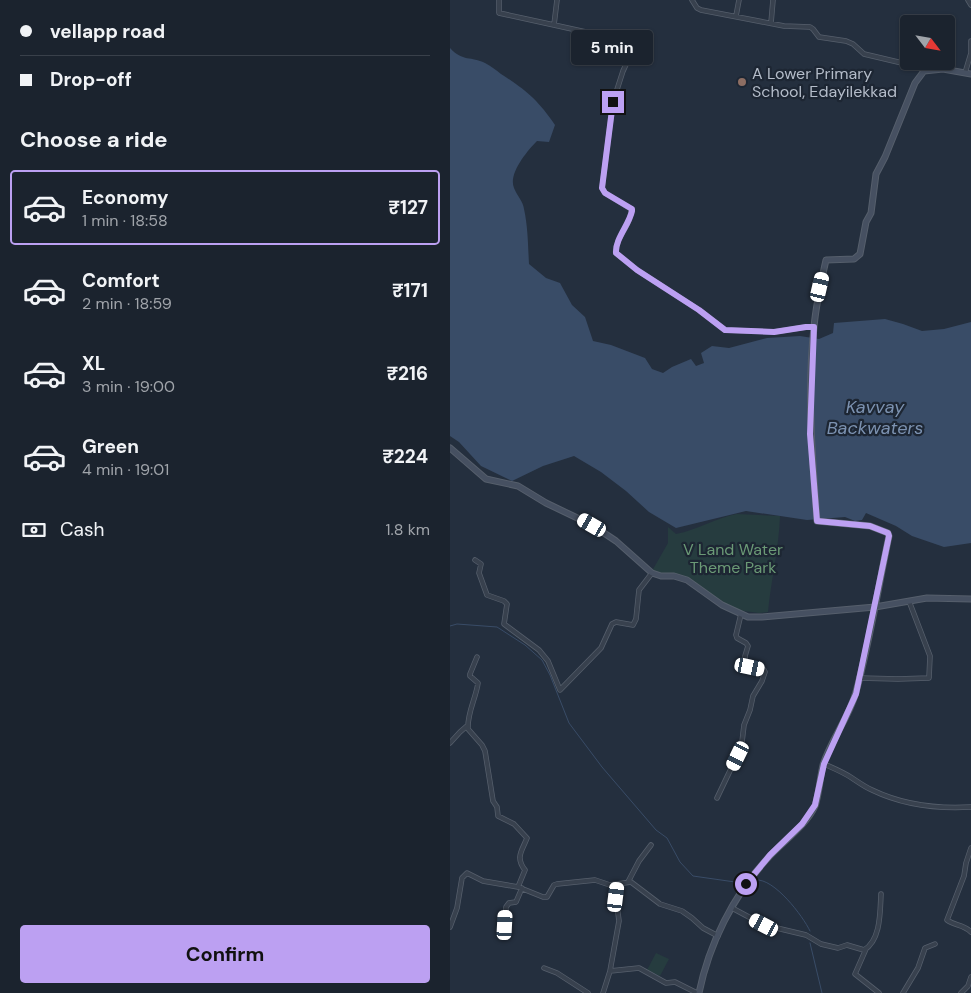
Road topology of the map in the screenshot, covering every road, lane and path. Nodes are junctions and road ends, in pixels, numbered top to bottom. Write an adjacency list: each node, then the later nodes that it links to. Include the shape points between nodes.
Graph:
1 (499, 0): 10 (street, via 499,12)
2 (557, 0): 10 (street)
3 (692, 0): 8 (street, via 701,10)
4 (739, 0): 8 (street)
5 (773, 0): 9 (street)
6 (968, 0): 7 (street)
7 (971, 5)
8 (736, 16): 9 (street)
9 (771, 23): 12 (street, via 810,27 819,37 846,41 864,54)
10 (554, 24): 14 (street, via 626,39 635,45 613,102 602,188 632,209 616,253 725,330 774,332)
11 (971, 41): 13 (street)
12 (924, 71): 13 (main road, via 943,69); 14 (main road, via 914,84 876,174 871,213 860,254 854,259 826,260)
13 (968, 73)
14 (814, 327): 20 (main road, via 810,434 817,521 870,526 888,533)
15 (450, 448): 17 (main road, via 486,479 518,486 592,525)
16 (474, 560): 17 (street, via 480,564 479,573 487,595 507,604 504,624 539,650 548,661 560,690 601,648 612,624 633,625 639,590)
17 (652, 573): 21 (main road, via 687,580 722,606)
18 (971, 599): 19 (main road)
19 (909, 600): 20 (main road); 23 (street, via 930,656 929,678)
20 (875, 607): 21 (main road, via 762,618); 23 (main road)
21 (741, 614): 27 (street, via 736,635 748,646 746,665 765,672 753,696 738,756)
22 (477, 657): 24 (street, via 470,674 478,683 478,692)
23 (859, 678): 26 (main road, via 856,694)
24 (468, 725): 25 (street); 33 (street, via 485,751 498,816 514,824 527,838 520,850 520,863 525,870)
25 (450, 743)
26 (824, 764): 28 (street, via 882,795 919,806); 35 (main road, via 815,805 802,824 750,878)
27 (717, 798)
28 (971, 807)
29 (652, 845): 31 (street)
30 (971, 848): 38 (street, via 947,920 961,924)
31 (628, 882): 32 (street); 39 (street, via 660,904 682,911)
32 (618, 884): 33 (street, via 595,880 557,884 547,897); 43 (street, via 619,921)
33 (520, 887): 36 (street, via 483,881 467,873 462,878 458,908); 37 (street, via 516,902 508,903 506,907)
34 (881, 894): 41 (street, via 878,924)
35 (732, 908): 39 (main road); 41 (street, via 764,925 806,935 820,944)
36 (450, 927)
37 (505, 930)
38 (971, 932)
39 (718, 936): 47 (main road)
40 (935, 944): 49 (street, via 925,948)
41 (866, 949): 48 (street, via 855,974)
42 (544, 968): 45 (street)
43 (610, 971): 46 (street); 47 (street, via 639,968 666,983 675,982)
44 (971, 977): 50 (street)
45 (588, 993)
46 (603, 993)
47 (698, 993)
48 (880, 993)
49 (903, 993)
50 (962, 993)

